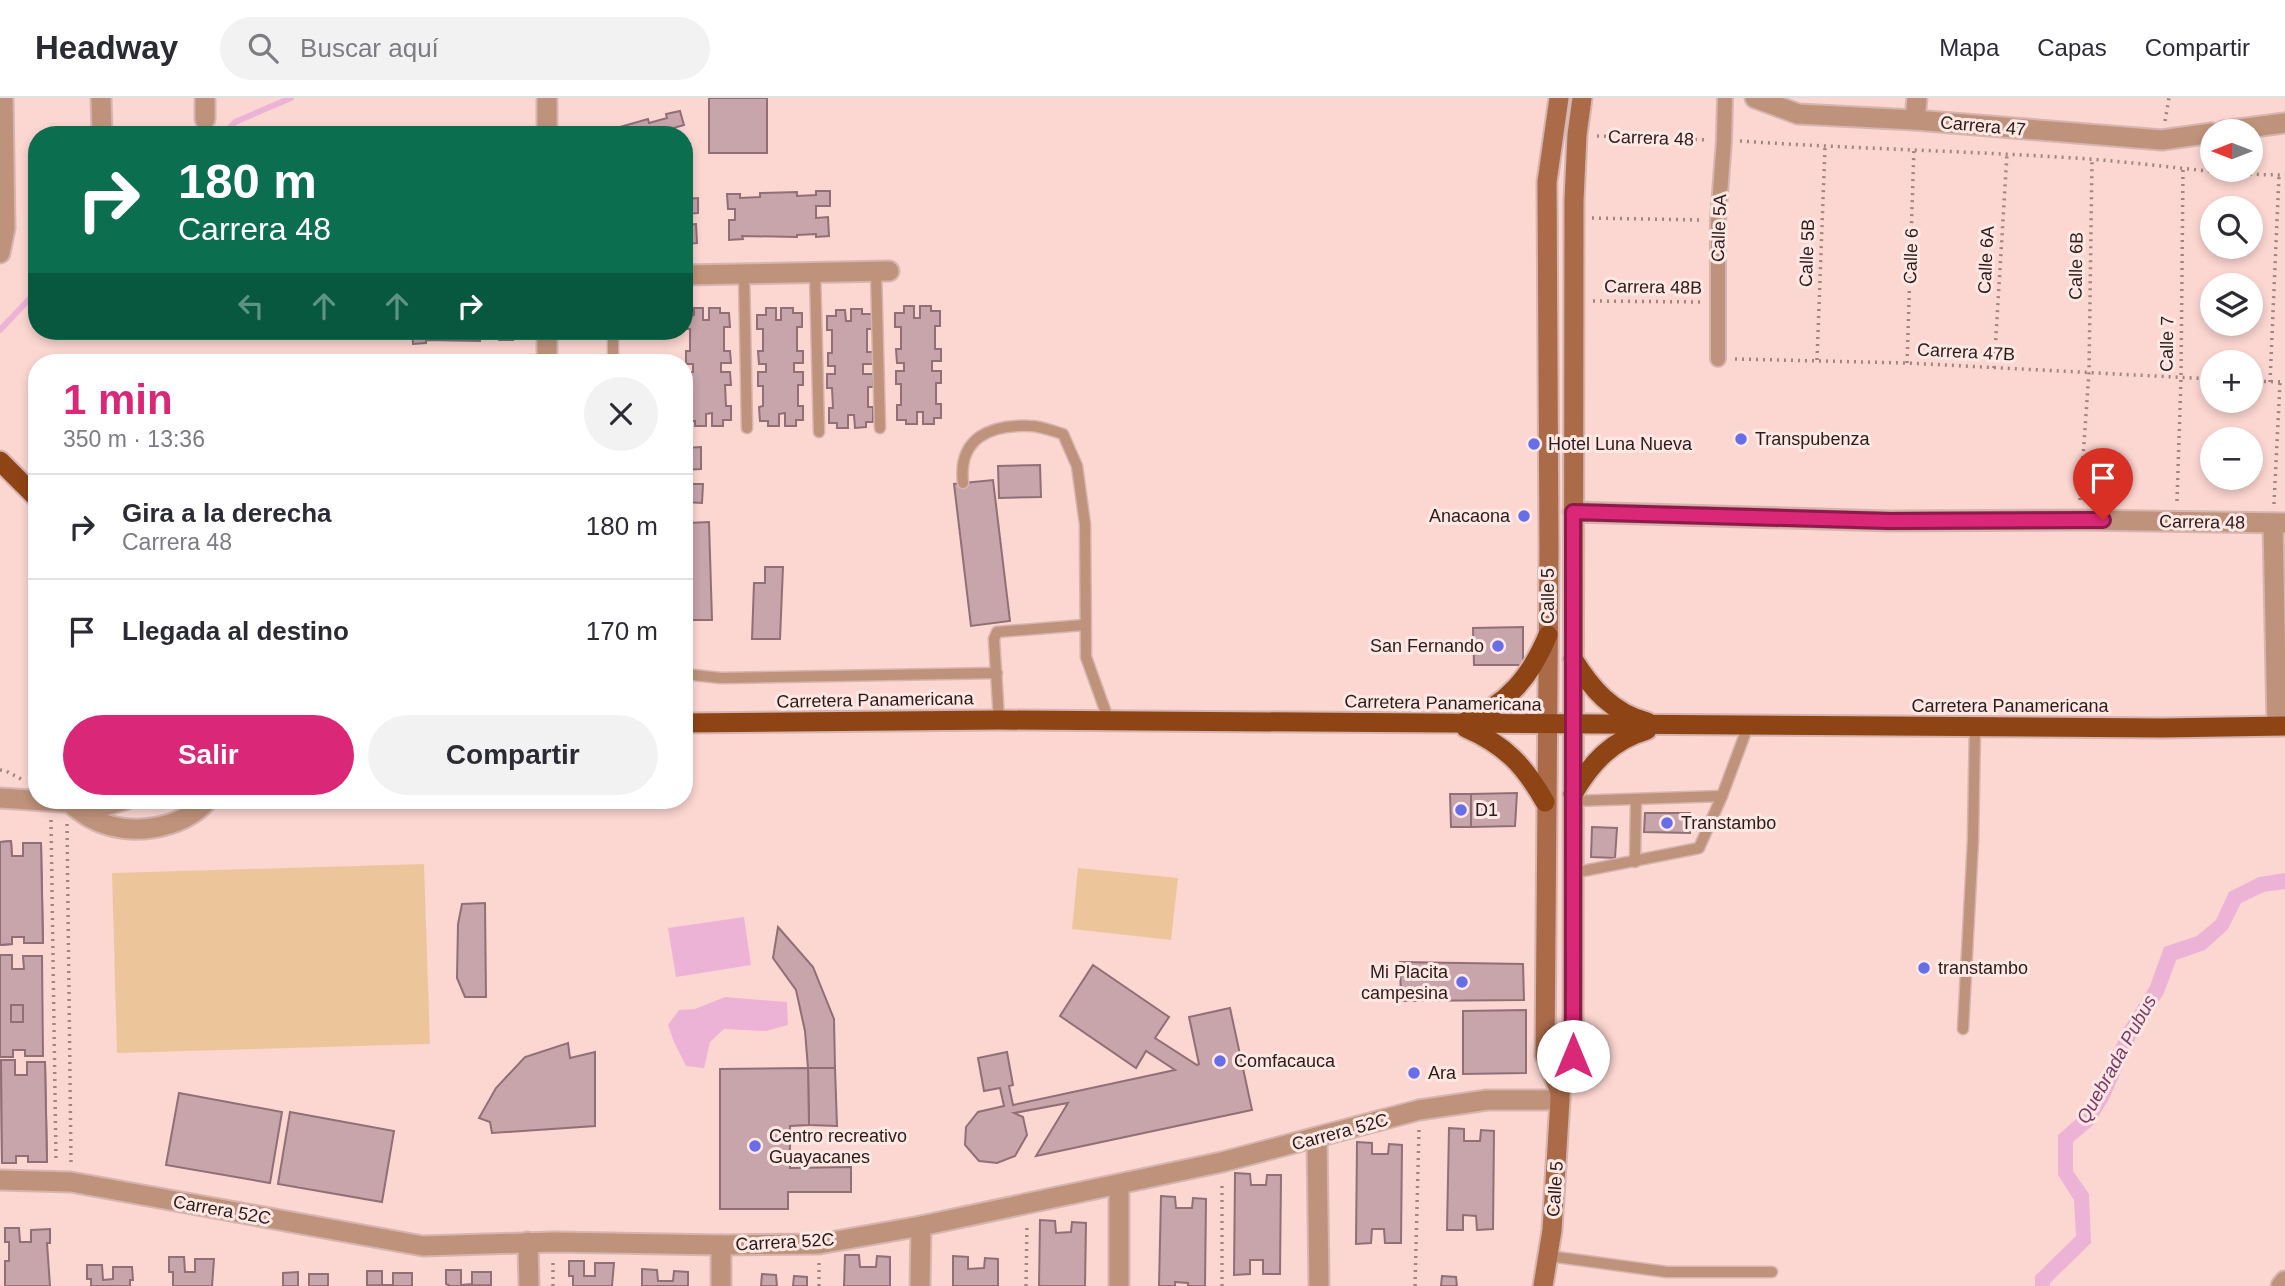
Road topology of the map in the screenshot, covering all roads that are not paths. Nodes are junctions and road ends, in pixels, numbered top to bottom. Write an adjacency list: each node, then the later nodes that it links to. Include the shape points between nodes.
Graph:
1 (3, 98): 16 (street)
2 (101, 98): 14 (street)
3 (205, 98): 10 (street)
4 (547, 98): 15 (street)
5 (1559, 98): 36 (main road, Calle 5, via 1547,182)
6 (1582, 98): 33 (main road, Calle 5, via 1573,241)
7 (1725, 98): 26 (street, Calle 5A, via 1718,220)
8 (1755, 98): 11 (street, Carrera 47, via 1798,114)
9 (1917, 98): 11 (street)
10 (205, 118)
11 (1915, 120): 17 (street, Carrera 47, via 2162,140)
12 (2285, 122): 13 (street)
13 (2263, 125)
14 (102, 126)
15 (547, 126)
16 (2, 132): 18 (street)
17 (2200, 135)
18 (2, 228): 19 (street)
19 (0, 253)
20 (882, 271): 21 (street); 28 (lane)
21 (815, 273): 22 (street); 29 (lane)
22 (744, 274): 23 (street); 27 (lane)
23 (693, 275)
24 (547, 340): 25 (street)
25 (547, 353)
26 (1718, 359)
27 (747, 428)
28 (880, 428)
29 (819, 432)
30 (0, 461): 32 (highway)
31 (963, 483): 35 (lane, via 964,454 978,438 1004,426 1033,426 1063,434 1077,466 1085,524)
32 (28, 489)
33 (1573, 512): 34 (street, Carrera 48, via 1890,521); 37 (main road, Calle 5)
34 (2279, 523): 40 (street)
35 (1084, 625): 38 (lane, via 997,632); 42 (lane, via 1086,657)
36 (1548, 635): 44 (highway, via 1530,671 1504,700); 45 (main road, Calle 5)
37 (1573, 659): 46 (main road, Calle 5); 47 (highway, via 1608,704 1633,718)
38 (997, 673): 39 (lane); 41 (lane)
39 (693, 675)
40 (2281, 682): 50 (street)
41 (999, 720): 42 (highway, Carretera Panamericana); 43 (highway, Carretera Panamericana)
42 (1109, 721): 44 (highway, Carretera Panamericana)
43 (693, 723)
44 (1458, 724): 45 (highway, Carretera Panamericana); 56 (highway, via 1486,736 1510,754)
45 (1546, 725): 46 (highway, Carretera Panamericana); 56 (main road, Calle 5)
46 (1573, 725): 47 (highway, Carretera Panamericana); 53 (main road, Calle 5)
47 (1661, 725): 48 (highway, Carretera Panamericana); 53 (highway, via 1608,748 1588,769)
48 (1748, 726): 49 (highway, Carretera Panamericana); 51 (lane)
49 (1975, 726): 50 (highway, Carretera Panamericana); 61 (lane)
50 (2281, 726)
51 (1722, 796): 54 (lane); 59 (lane, via 1699,848)
52 (0, 798): 55 (street)
53 (1573, 798): 54 (lane); 60 (main road, Calle 5)
54 (1636, 800): 59 (lane)
55 (28, 802)
56 (1545, 802): 62 (main road, Calle 5, via 1545,1055)
57 (67, 809): 58 (street, via 119,828 148,829 177,822)
58 (199, 809)
59 (1635, 862): 60 (lane)
60 (1573, 873): 62 (main road, Calle 5, via 1573,1056)
61 (1963, 1029)
62 (1560, 1096): 63 (street, Carrera 52C, via 1419,1110); 69 (main road, Calle 5)
63 (1317, 1139): 65 (street, Carrera 52C); 76 (street)
64 (0, 1180): 67 (street, Carrera 52C, via 71,1182 424,1246)
65 (1119, 1185): 66 (street, Carrera 52C); 75 (street)
66 (920, 1226): 68 (street, Carrera 52C, via 819,1244); 74 (street)
67 (528, 1242): 68 (street, Carrera 52C); 72 (street)
68 (721, 1245): 73 (street)
69 (1549, 1256): 70 (lane, via 1667,1272); 77 (main road, Calle 5)
70 (1772, 1272)
71 (2285, 1281): 78 (street)
72 (529, 1286)
73 (721, 1286)
74 (920, 1286)
75 (1119, 1286)
76 (1319, 1286)
77 (1543, 1286)
78 (2281, 1286)

